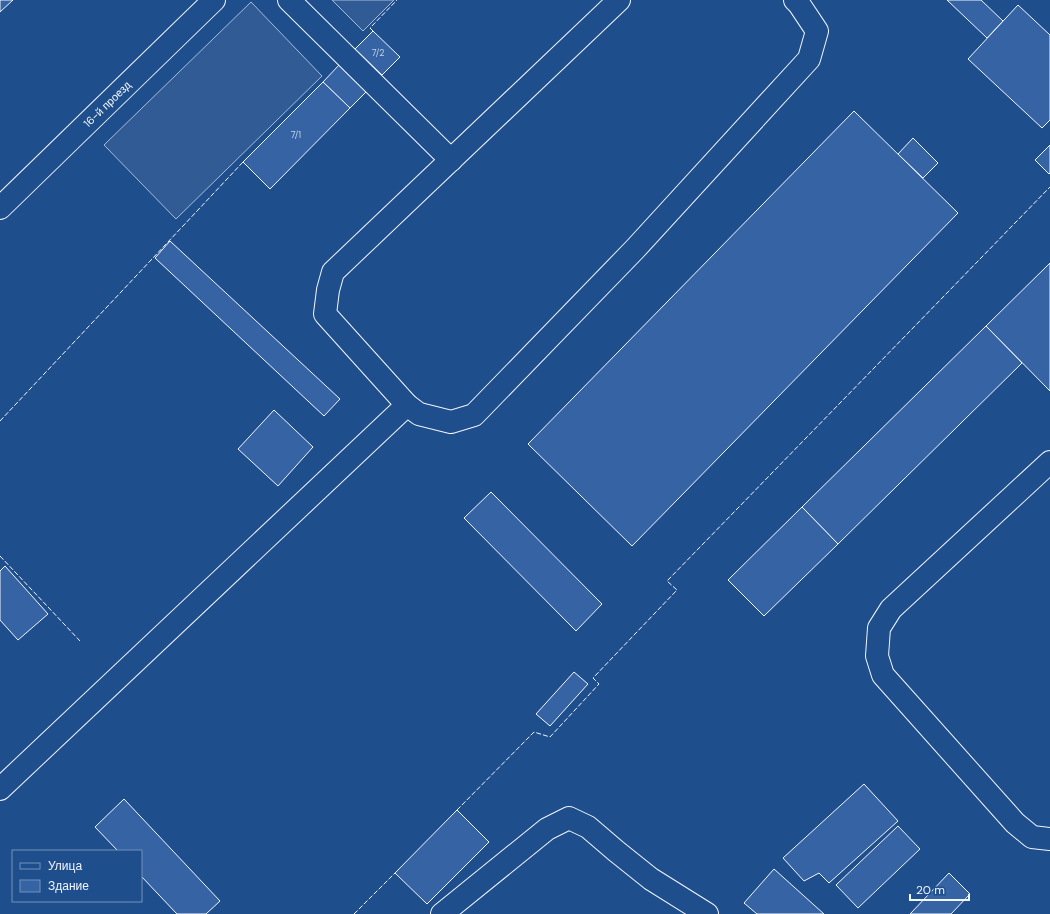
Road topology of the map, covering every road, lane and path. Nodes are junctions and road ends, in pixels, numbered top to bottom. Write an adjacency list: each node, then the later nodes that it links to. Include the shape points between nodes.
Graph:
1 (214, 0): 6 (street, 16-й проезд)
2 (289, 0): 5 (street)
3 (619, 0): 5 (street)
4 (795, 0): 7 (street, via 817,31 809,59 635,249 474,415 451,422 419,414)
5 (451, 160): 7 (street, via 333,272 328,290 325,314)
6 (0, 208)
7 (407, 405): 9 (street)
8 (1050, 462): 10 (street, via 891,609 879,628 877,656 883,675 1015,823 1032,837)
9 (0, 789)
10 (1050, 839)
11 (442, 914): 12 (street, via 547,828 568,818 588,826 651,879)
12 (708, 914)

